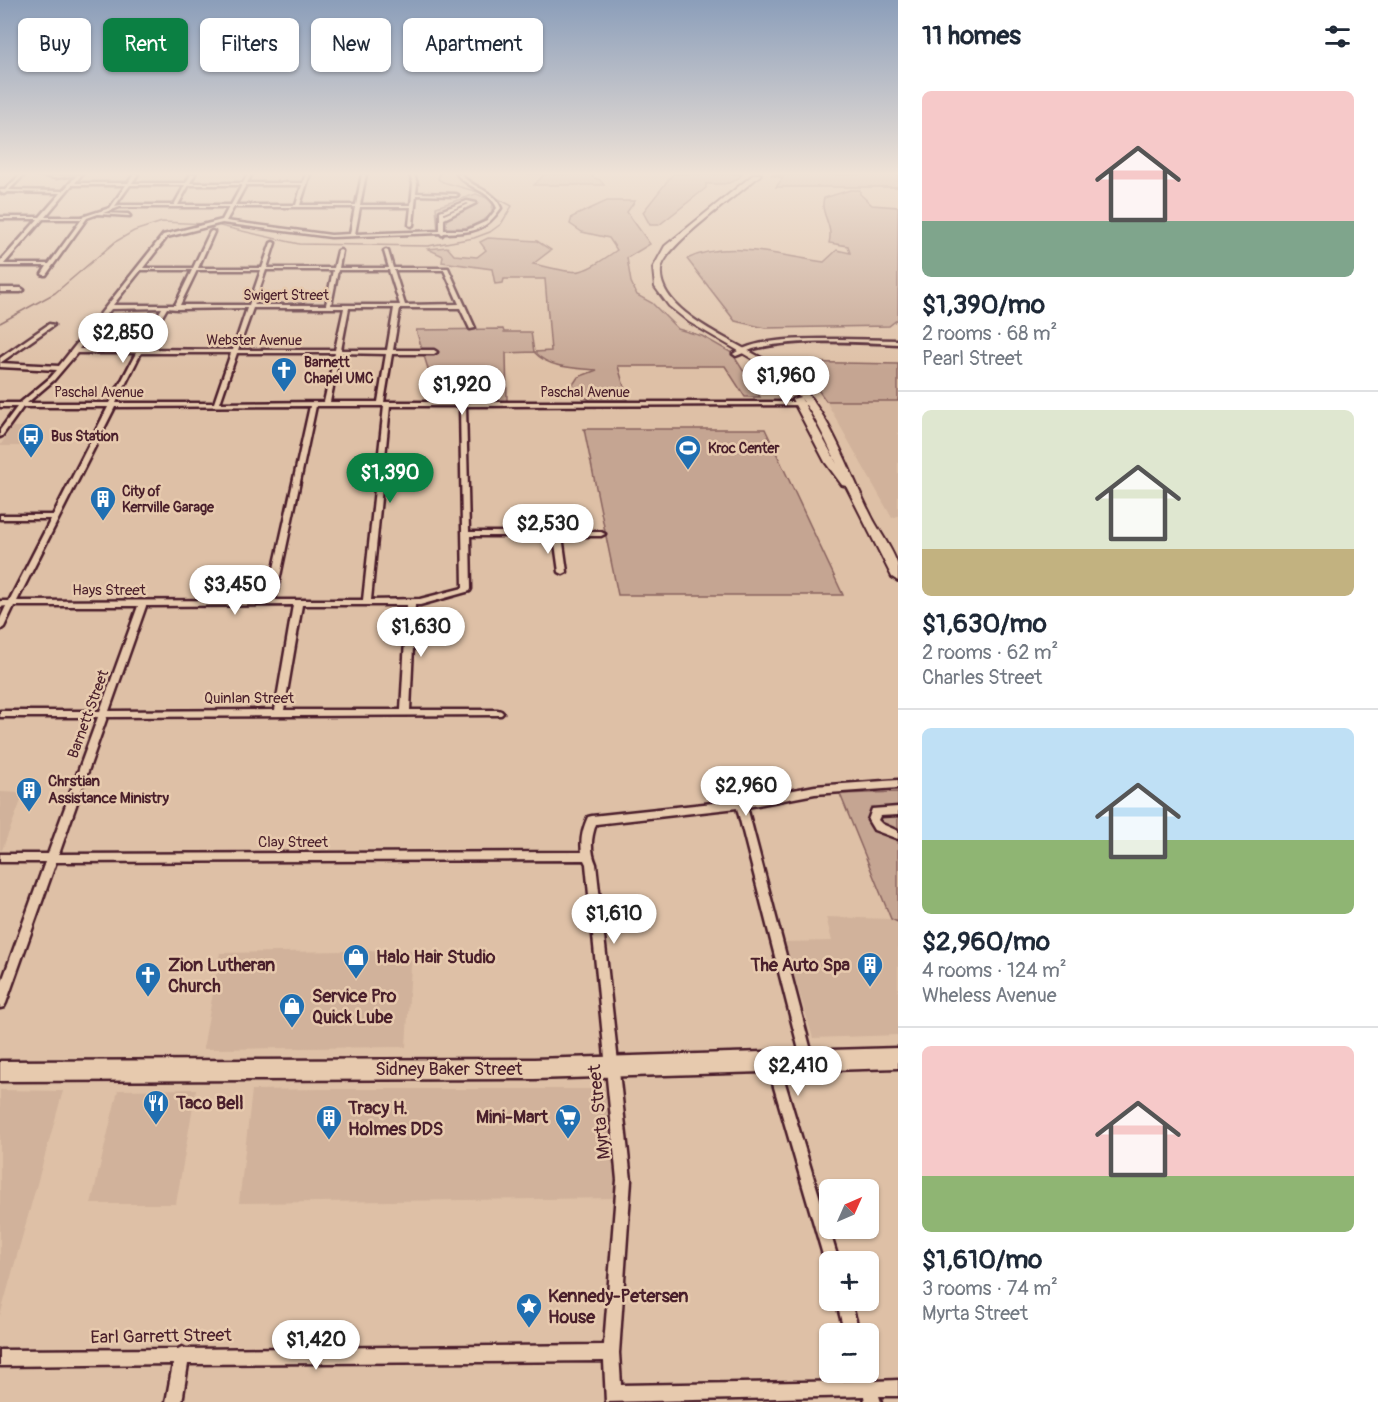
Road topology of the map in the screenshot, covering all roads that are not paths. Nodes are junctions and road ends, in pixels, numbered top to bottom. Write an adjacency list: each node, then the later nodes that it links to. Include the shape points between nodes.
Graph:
1 (23, 239): 11 (street)
2 (68, 239): 14 (street)
3 (164, 239): 15 (street)
4 (209, 239): 16 (street)
5 (674, 239): 12 (main road)
6 (679, 239): 41 (main road, via 659,258 655,278 659,290 684,316)
7 (273, 243): 17 (street)
8 (340, 251): 18 (street)
9 (386, 251): 19 (street)
10 (0, 252): 11 (street)
11 (12, 252): 13 (street)
12 (651, 257)
13 (0, 265): 14 (street)
14 (48, 265): 20 (street)
15 (139, 269): 16 (street); 26 (street)
16 (195, 269): 17 (street); 28 (street)
17 (264, 269): 18 (street); 29 (street)
18 (336, 269): 19 (street); 24 (street)
19 (392, 269): 25 (street, via 446,269); 31 (street)
20 (44, 274)
21 (0, 290): 23 (street)
22 (651, 290): 41 (main road, via 676,317)
23 (21, 291)
24 (328, 306): 29 (street, Swigert Street); 30 (street, Swigert Street)
25 (462, 306): 31 (street, Swigert Street); 33 (street)
26 (110, 307): 27 (street, Swigert Street); 35 (street)
27 (165, 307): 28 (street, Swigert Street); 36 (street)
28 (177, 307): 29 (street, Swigert Street)
29 (250, 307): 37 (street)
30 (347, 307): 31 (street, Swigert Street); 38 (street)
31 (400, 307): 39 (street)
32 (51, 325): 42 (street)
33 (472, 328)
34 (898, 342): 41 (street, via 809,342)
35 (75, 351): 36 (street, Webster Avenue); 43 (street)
36 (139, 352): 37 (street, Webster Avenue); 49 (street)
37 (236, 352): 38 (street, Webster Avenue); 50 (street)
38 (337, 352): 39 (street, Webster Avenue); 52 (street)
39 (389, 352): 40 (street, Webster Avenue); 45 (street)
40 (434, 352)
41 (744, 352): 44 (main road)
42 (0, 363): 43 (street)
43 (61, 368): 48 (street)
44 (805, 403): 46 (street, Paschal Avenue); 60 (main road, via 843,464)
45 (384, 404): 46 (street, Paschal Avenue); 52 (street, Paschal Avenue); 61 (street)
46 (463, 404): 56 (street)
47 (0, 405): 48 (street, Paschal Avenue)
48 (21, 405): 49 (street, Paschal Avenue); 53 (street)
49 (113, 405): 50 (street, Paschal Avenue); 55 (street)
50 (216, 405): 51 (street, Paschal Avenue)
51 (313, 405): 52 (street, Paschal Avenue); 62 (street)
52 (327, 405)
53 (0, 435)
54 (0, 517): 55 (street)
55 (56, 517): 67 (street)
56 (466, 534): 57 (street); 64 (street, Hays Street, via 467,590 450,592 431,601)
57 (558, 534): 58 (street); 59 (street)
58 (601, 534)
59 (563, 572)
60 (898, 577)
61 (368, 601): 63 (street, Hays Street); 64 (street, Hays Street)
62 (271, 602): 63 (street, Hays Street); 65 (street, Hays Street)
63 (298, 602): 70 (street)
64 (411, 602): 71 (street)
65 (143, 603): 67 (street, Hays Street); 69 (street, Barnett Street)
66 (0, 604): 67 (street, Hays Street)
67 (12, 604): 68 (street)
68 (0, 627)
69 (104, 713): 70 (street, Quinlan Street); 73 (street, Quinlan Street); 80 (street, Barnett Street)
70 (279, 713): 71 (street, Quinlan Street)
71 (405, 713): 72 (street, Quinlan Street)
72 (498, 713)
73 (0, 714)
74 (898, 784): 75 (street, via 815,790)
75 (741, 804): 78 (street, Myrta Street, via 592,820 586,833); 83 (street)
76 (898, 811): 77 (street, via 876,812 873,820 878,827)
77 (898, 835)
78 (586, 856): 80 (street, Clay Street); 85 (street, Myrta Street, via 591,864)
79 (0, 858): 80 (street, Clay Street)
80 (52, 858): 81 (street, Barnett Street)
81 (0, 1004)
82 (898, 1058): 83 (main road, Sidney Baker Street)
83 (808, 1062): 84 (main road, Sidney Baker Street)
84 (773, 1063): 85 (main road, Sidney Baker Street); 87 (street)
85 (612, 1067): 86 (main road, Sidney Baker Street); 88 (street, Myrta Street, via 624,1180)
86 (0, 1071)
87 (828, 1251)
88 (611, 1353): 89 (street, Earl Garrett Street); 93 (street, Myrta Street)
89 (182, 1355): 90 (street, Earl Garrett Street); 94 (street)
90 (0, 1358)
91 (869, 1387): 92 (street); 93 (street)
92 (898, 1388)
93 (613, 1398)
94 (174, 1402)

